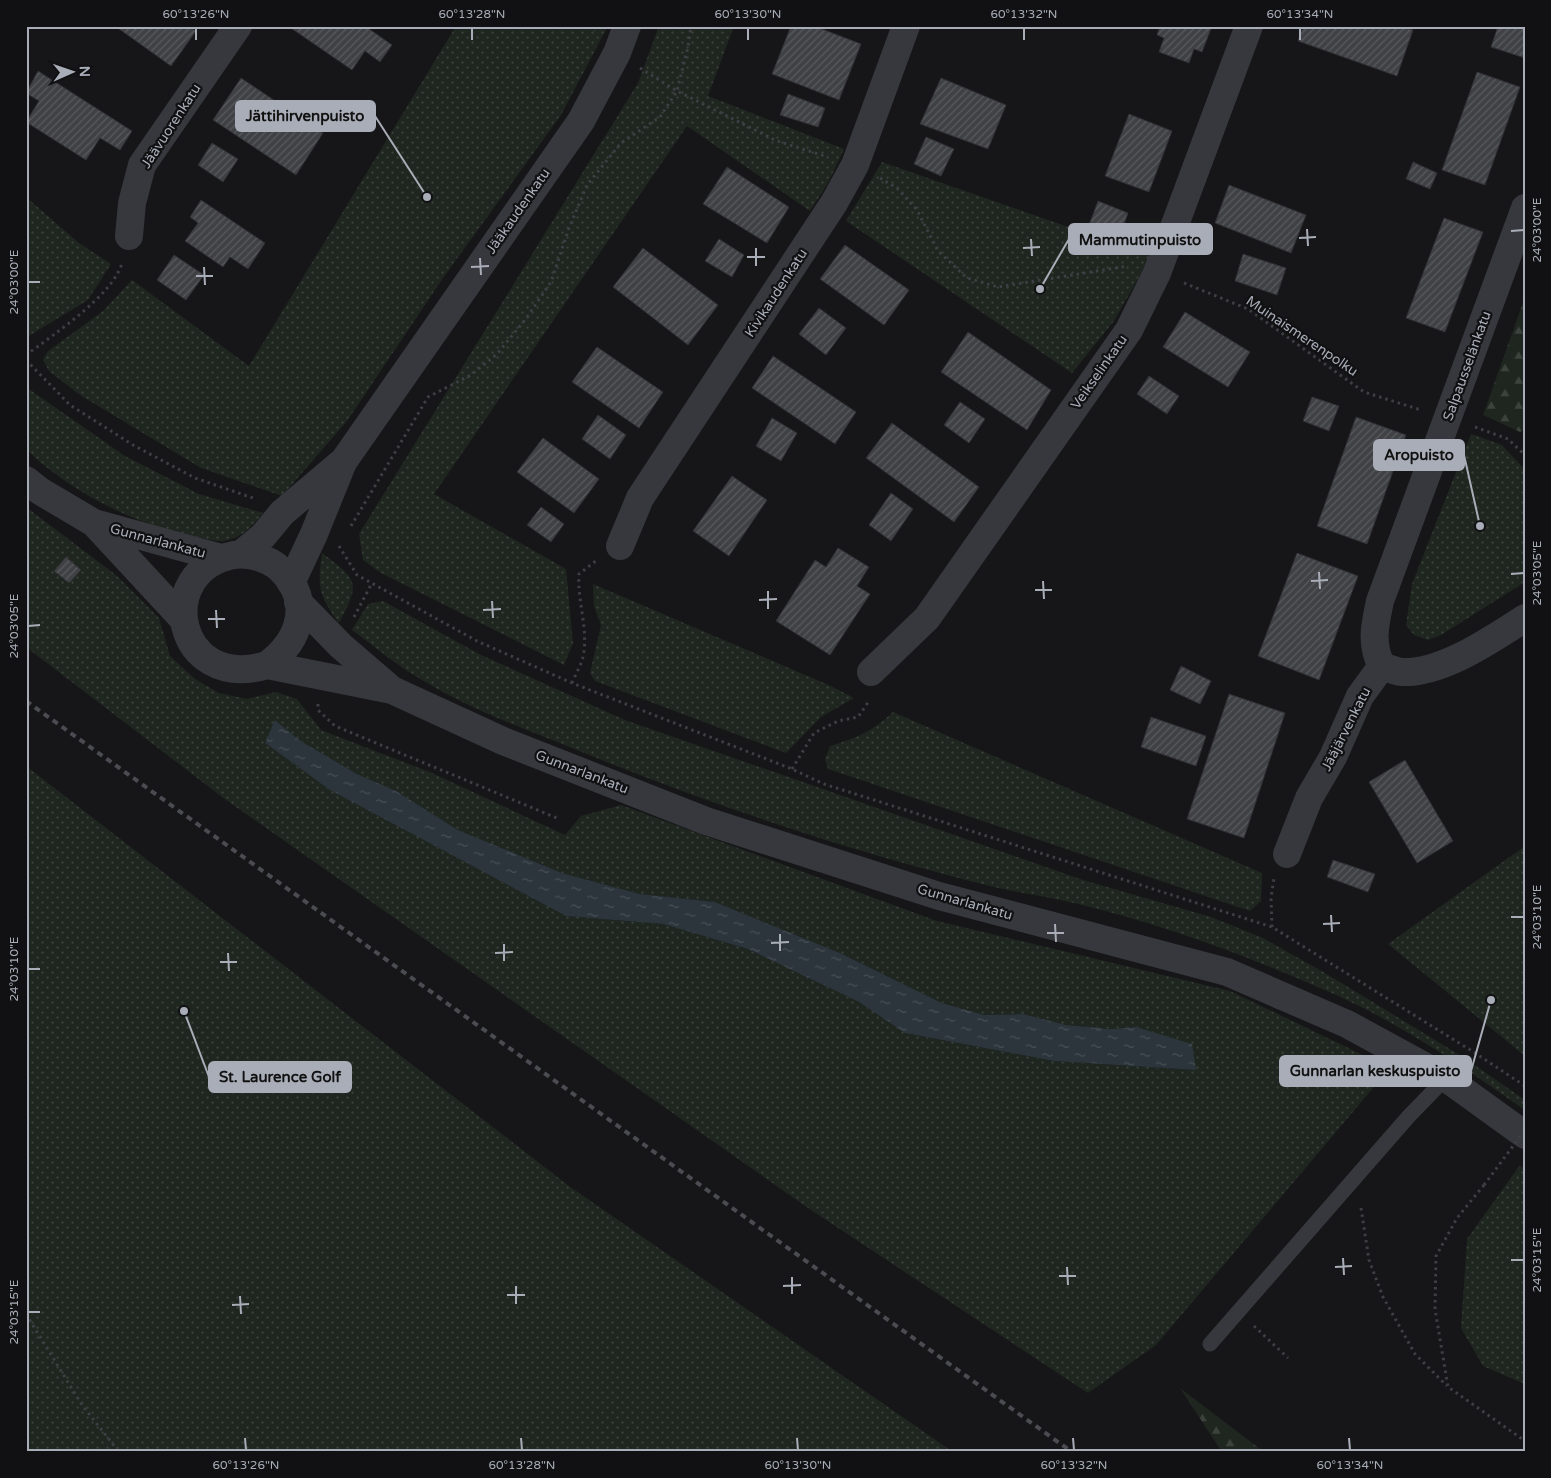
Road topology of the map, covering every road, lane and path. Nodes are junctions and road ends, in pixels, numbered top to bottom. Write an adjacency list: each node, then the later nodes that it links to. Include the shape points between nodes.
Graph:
1 (238, 26): 9 (street, Jäävuorenkatu, via 142,165 132,203)
2 (627, 26): 15 (street, Jääkaudenkatu, via 617,53 581,121)
3 (691, 26): 6 (path)
4 (906, 26): 7 (street, Kivikaudenkatu)
5 (1249, 26): 10 (street, Veikselinkatu)
6 (677, 91): 7 (path, Muinaismerenpolku, via 777,141); 19 (path, via 660,117 621,142 588,185 551,282 498,354 478,370 428,397)
7 (855, 164): 10 (path, Muinaismerenpolku, via 898,189 917,210 938,251 967,278 998,287 1130,266); 23 (street, Kivikaudenkatu, via 829,211 640,498)
8 (1525, 208): 13 (street, Salpausselänkatu)
9 (129, 236): 11 (path, via 120,270 95,302)
10 (1158, 273): 13 (path, Muinaismerenpolku, via 1248,310 1364,392); 30 (street, Veikselinkatu, via 1129,330 926,618)
11 (26, 355)
12 (26, 360): 17 (path, via 70,405 133,445 195,478 263,501)
13 (1447, 418): 14 (path, Muinaismerenpolku, via 1508,438); 29 (street, Salpausselänkatu, via 1380,602 1374,630 1376,654)
14 (1525, 455)
15 (343, 462): 17 (street, Jääkaudenkatu); 20 (street, Jääkaudenkatu)
16 (26, 480): 18 (street, Gunnarlankatu)
17 (282, 513): 24 (street, Jääkaudenkatu, via 263,536)
18 (94, 524): 24 (street, Gunnarlankatu); 27 (street, Gunnarlankatu)
19 (349, 529)
20 (314, 534): 22 (path); 25 (street, Jääkaudenkatu)
21 (344, 538): 22 (path)
22 (339, 546): 31 (path, via 357,575 477,641)
23 (620, 546): 31 (path, via 579,574 578,592 585,634 582,661)
24 (231, 556): 25 (street, via 261,558 278,568); 27 (street, via 204,568 191,583 184,600)
25 (295, 592): 28 (street, via 299,622 293,639 282,654); 32 (street, Gunnarlankatu, via 341,646)
26 (1525, 618): 29 (street, via 1440,664 1400,672)
27 (183, 619): 28 (street, via 188,637 198,652 213,664 231,670)
28 (267, 665): 32 (street, Gunnarlankatu)
29 (1382, 666): 34 (street, Jääjärvenkatu, via 1360,696 1333,757 1306,806)
30 (871, 672): 33 (path, via 869,704 858,716 814,733)
31 (572, 683): 33 (path)
32 (392, 690): 36 (street, Gunnarlankatu, via 502,741 706,821 939,896 1227,972 1347,1024)
33 (792, 768): 35 (path, via 824,784)
34 (1287, 854): 35 (path, via 1274,875)
35 (1272, 927): 37 (path)
36 (1446, 1078): 39 (street, Gunnarlankatu); 40 (lane)
37 (1525, 1086)
38 (1525, 1130): 45 (path, bridge, via 1457,1218 1436,1256 1435,1309)
39 (1525, 1136)
40 (1356, 1176): 41 (lane); 45 (path, via 1369,1260 1383,1297 1415,1354)
41 (1238, 1312): 43 (lane); 44 (path)
42 (26, 1314): 47 (path, via 82,1405)
43 (1210, 1344)
44 (1288, 1358)
45 (1448, 1387): 46 (path)
46 (1525, 1441)
47 (119, 1452)

